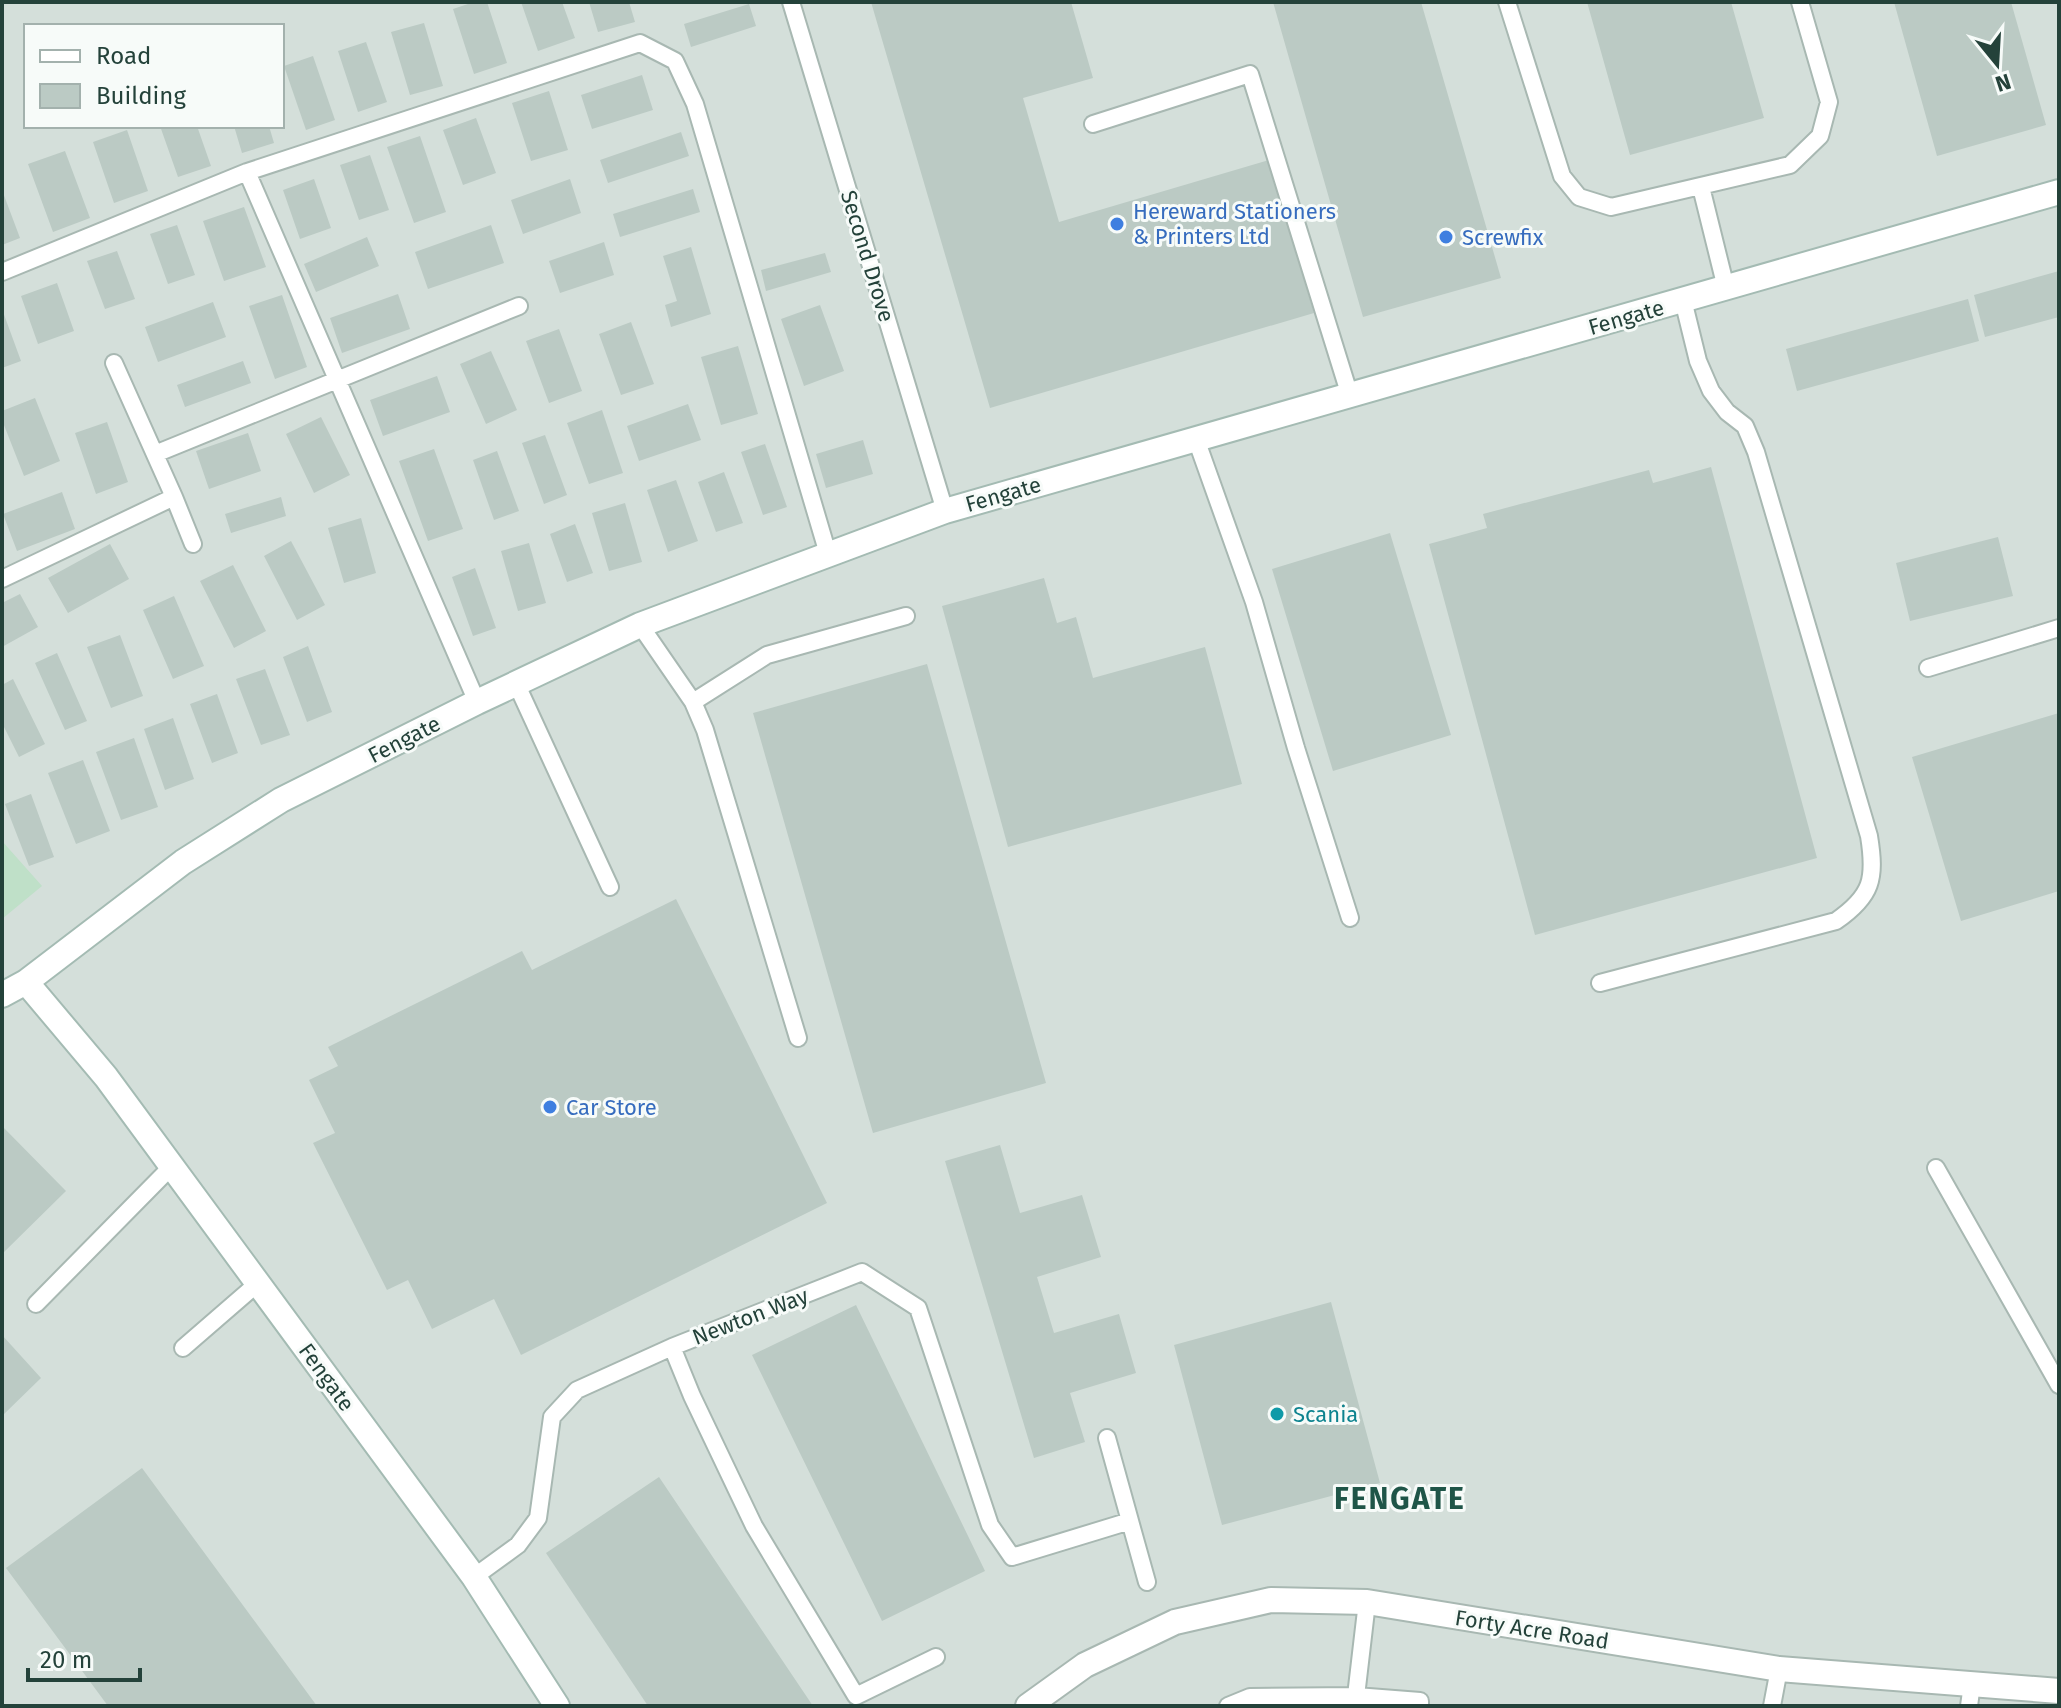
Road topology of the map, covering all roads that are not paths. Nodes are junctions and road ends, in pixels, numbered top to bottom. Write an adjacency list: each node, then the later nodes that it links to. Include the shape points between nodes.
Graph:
1 (791, 2): 18 (lane, Second Drove)
2 (1507, 2): 6 (lane, via 1562,176 1579,197 1611,207)
3 (1800, 2): 6 (lane, via 1829,102 1820,136 1790,165)
4 (1093, 124): 14 (lane, via 1250,74)
5 (247, 172): 8 (lane); 13 (lane); 20 (lane, via 640,43 675,61 695,104)
6 (1701, 187): 9 (lane)
7 (2059, 192): 9 (street, Fengate)
8 (2, 272)
9 (1726, 288): 10 (street, Fengate)
10 (1683, 300): 14 (street, Fengate); 32 (lane, via 1711,391 1745,426 1756,452 1869,836 1870,888 1836,921)
11 (519, 306): 13 (lane)
12 (114, 363): 16 (lane)
13 (337, 380): 16 (lane); 27 (lane)
14 (1350, 396): 15 (street, Fengate)
15 (1196, 439): 18 (street, Fengate); 30 (lane, via 1254,602)
16 (155, 454): 17 (lane)
17 (174, 497): 19 (lane); 21 (lane)
18 (945, 511): 20 (street, Fengate)
19 (193, 544)
20 (828, 554): 23 (street, Fengate)
21 (2, 579)
22 (906, 616): 28 (lane, via 767,655)
23 (640, 625): 26 (street, Fengate); 28 (lane)
24 (2059, 628): 25 (lane)
25 (1928, 668)
26 (516, 683): 27 (street, Fengate); 29 (lane)
27 (477, 702): 31 (street, Fengate, via 281,800 183,862)
28 (693, 702): 34 (lane)
29 (610, 887)
30 (1350, 918)
31 (26, 982): 33 (street, Fengate); 35 (street, Fengate)
32 (1600, 983)
33 (2, 995)
34 (798, 1038)
35 (172, 1166): 37 (street, Fengate); 38 (lane)
36 (1936, 1168): 41 (lane)
37 (258, 1283): 40 (lane); 44 (street, Fengate)
38 (36, 1304)
39 (672, 1347): 43 (lane, Newton Way, via 862,1272 918,1308 990,1525 1012,1557); 44 (lane, Newton Way, via 577,1390 552,1417 538,1518 518,1545); 47 (lane, via 754,1526 856,1696)
40 (183, 1348)
41 (2059, 1385)
42 (1107, 1438): 43 (lane)
43 (1130, 1521): 45 (lane)
44 (474, 1577): 52 (street, Fengate)
45 (1147, 1582)
46 (1367, 1602): 48 (street, Forty Acre Road); 51 (lane); 53 (street, Forty Acre Road, via 1271,1600 1175,1622 1085,1665)
47 (936, 1657)
48 (1779, 1669): 50 (street, Forty Acre Road); 56 (lane)
49 (2059, 1691): 50 (street, Forty Acre Road)
50 (1971, 1695)
51 (1356, 1696): 54 (lane, via 1250,1697); 55 (lane, via 1420,1701)
52 (557, 1706)
53 (1028, 1706)
54 (1228, 1706)
55 (1420, 1706)
56 (1772, 1706)

